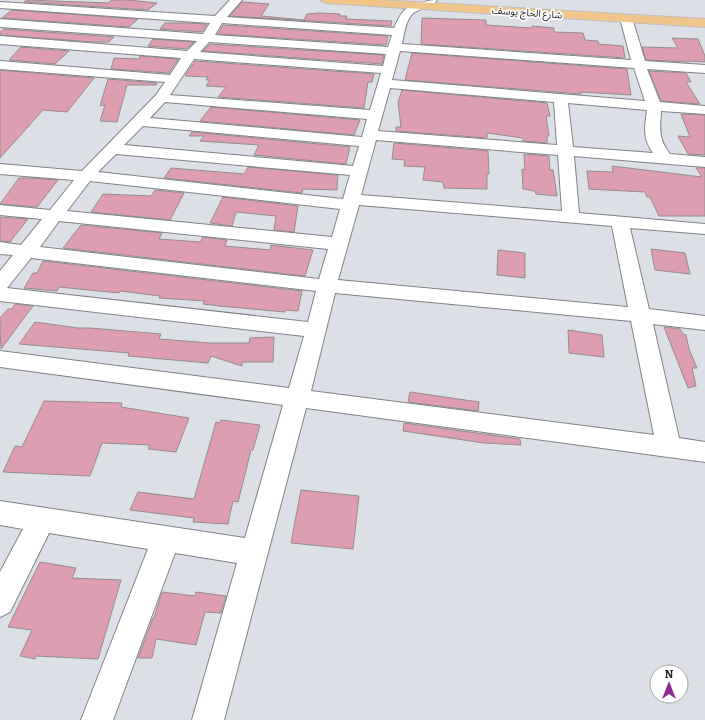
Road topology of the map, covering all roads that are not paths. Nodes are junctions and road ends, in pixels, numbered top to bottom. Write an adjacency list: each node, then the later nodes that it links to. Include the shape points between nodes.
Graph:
1 (72, 0): 6 (street)
2 (236, 0): 9 (street)
3 (326, 0): 4 (main road, شارع الحاج يوسف)
4 (431, 2): 7 (main road, شارع الحاج يوسف); 18 (street, via 407,13)
5 (0, 5): 6 (street)
6 (60, 8): 9 (street); 12 (street)
7 (625, 13): 8 (main road, شارع الحاج يوسف); 11 (main road, شارع الحاج يوسف); 19 (street)
8 (705, 19)
9 (218, 20): 13 (street); 18 (street)
10 (0, 23): 12 (street)
11 (705, 23)
12 (39, 25): 13 (street); 15 (street)
13 (207, 37): 17 (street); 18 (street)
14 (0, 40): 15 (street)
15 (19, 41): 16 (street); 17 (street)
16 (0, 56)
17 (189, 56): 18 (street); 22 (street)
18 (392, 57): 19 (street); 24 (street); 28 (street)
19 (639, 64): 21 (street); 25 (street)
20 (0, 65): 22 (street)
21 (705, 69)
22 (172, 79): 23 (street)
23 (161, 98): 27 (street); 28 (street)
24 (561, 99): 25 (street); 30 (street)
25 (654, 106): 26 (street); 31 (street, via 652,136)
26 (705, 110)
27 (139, 121): 28 (street); 29 (street)
28 (372, 131): 30 (street); 34 (street)
29 (113, 149): 34 (street); 35 (street)
30 (566, 151): 31 (street); 39 (street)
31 (665, 159): 32 (street)
32 (705, 162)
33 (0, 169): 35 (street)
34 (360, 171): 36 (street)
35 (86, 176): 36 (street); 38 (street)
36 (352, 202): 39 (street); 42 (street)
37 (0, 210): 38 (street)
38 (55, 216): 42 (street); 44 (street)
39 (571, 218): 40 (street)
40 (620, 222): 41 (street); 48 (street)
41 (705, 229)
42 (340, 244): 46 (street)
43 (0, 248): 44 (street)
44 (26, 251): 45 (street); 46 (street)
45 (0, 284)
46 (327, 286): 48 (street); 50 (street)
47 (0, 294): 50 (street)
48 (641, 315): 49 (street); 53 (street)
49 (705, 323)
50 (316, 330): 52 (street)
51 (0, 359): 52 (street)
52 (298, 398): 53 (street); 58 (street)
53 (669, 447): 54 (street)
54 (705, 452)
55 (0, 513): 56 (street)
56 (42, 519): 57 (street); 59 (street)
57 (166, 539): 58 (street); 60 (street)
58 (254, 553): 61 (street)
59 (0, 602)
60 (97, 720)
61 (208, 720)

